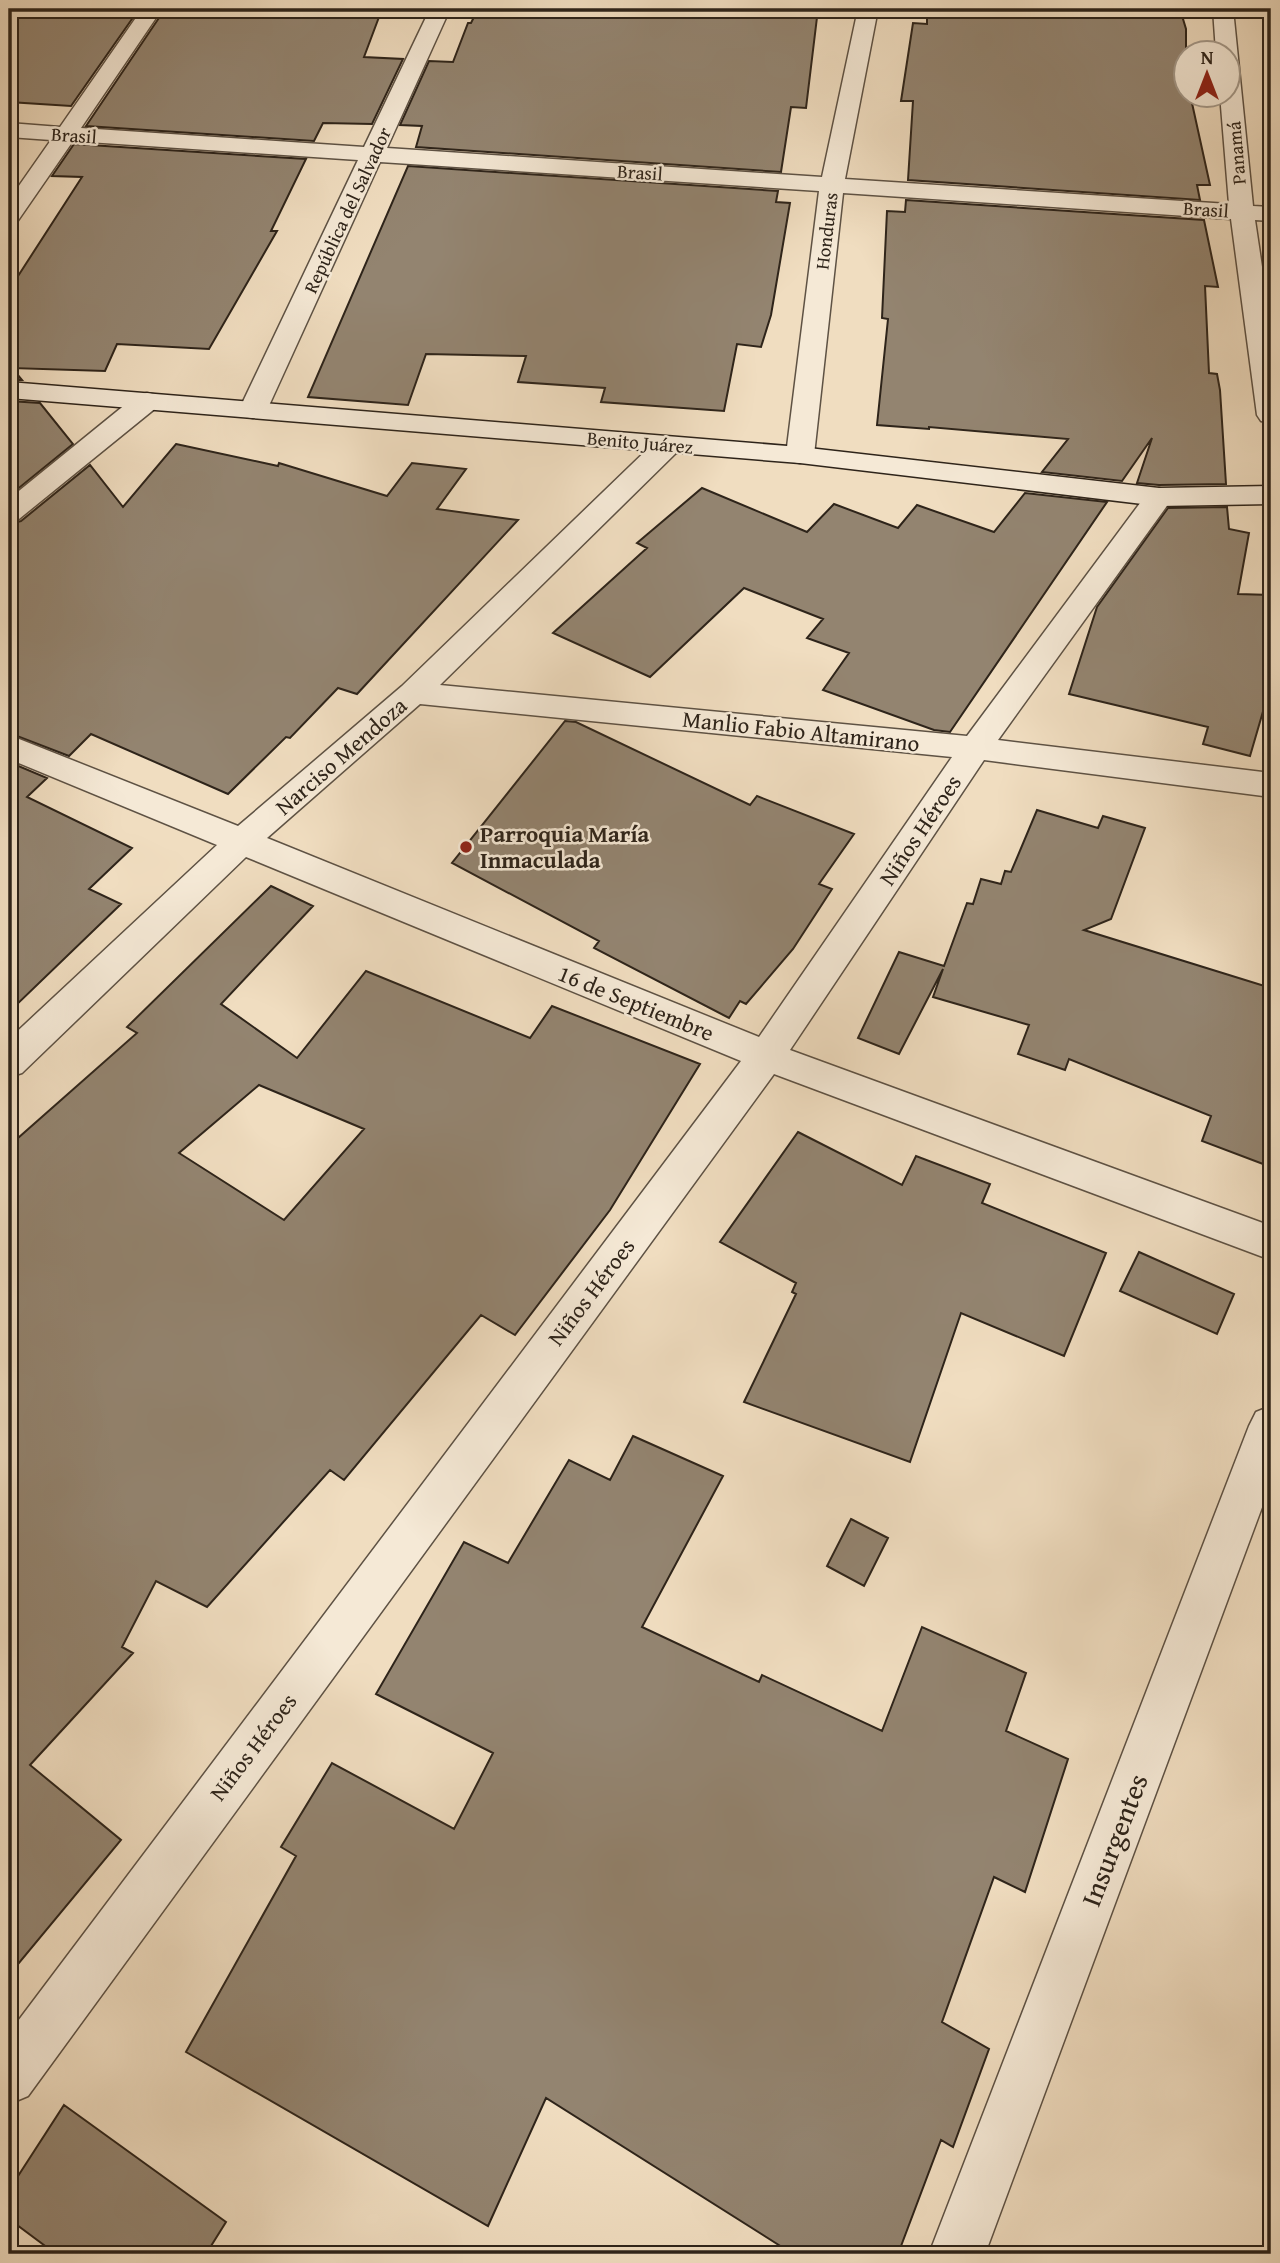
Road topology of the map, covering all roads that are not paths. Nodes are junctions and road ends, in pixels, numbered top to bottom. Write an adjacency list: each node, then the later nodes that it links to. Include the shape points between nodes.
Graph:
1 (152, 9): 8 (street)
2 (440, 9): 9 (street, República del Salvador)
3 (868, 9): 10 (street, Honduras)
4 (1223, 9): 5 (street, Panamá)
5 (1226, 38)
6 (1232, 108): 11 (street, Panamá)
7 (9, 130): 8 (street, Brasil)
8 (65, 135): 9 (street, Brasil); 13 (street)
9 (372, 155): 10 (street, Brasil); 16 (street, República del Salvador)
10 (832, 184): 11 (street, Brasil); 19 (street, Honduras)
11 (1242, 212): 12 (street, Brasil); 17 (street, Panamá)
12 (1271, 214)
13 (9, 217)
14 (9, 390): 15 (street, Benito Juárez)
15 (147, 401): 16 (street, Benito Juárez); 22 (street)
16 (253, 410): 18 (street, Benito Juárez)
17 (1271, 415)
18 (668, 445): 19 (street, Benito Juárez); 23 (street, Narciso Mendoza)
19 (800, 455): 21 (street, Benito Juárez)
20 (1271, 495): 21 (street, Benito Juárez)
21 (1159, 496): 25 (street, Niños Héroes)
22 (9, 513)
23 (413, 693): 25 (street, Manlio Fabio Altamirano); 27 (street, Narciso Mendoza)
24 (9, 746): 27 (street, 16 de Septiembre)
25 (975, 748): 26 (street, Manlio Fabio Altamirano); 28 (street, Niños Héroes)
26 (1271, 785)
27 (241, 842): 28 (street, 16 de Septiembre); 29 (street, Narciso Mendoza)
28 (766, 1056): 30 (street, 16 de Septiembre); 32 (street, Niños Héroes)
29 (9, 1062)
30 (1271, 1243)
31 (1271, 1426): 33 (street, Insurgentes)
32 (9, 2077)
33 (957, 2254)

